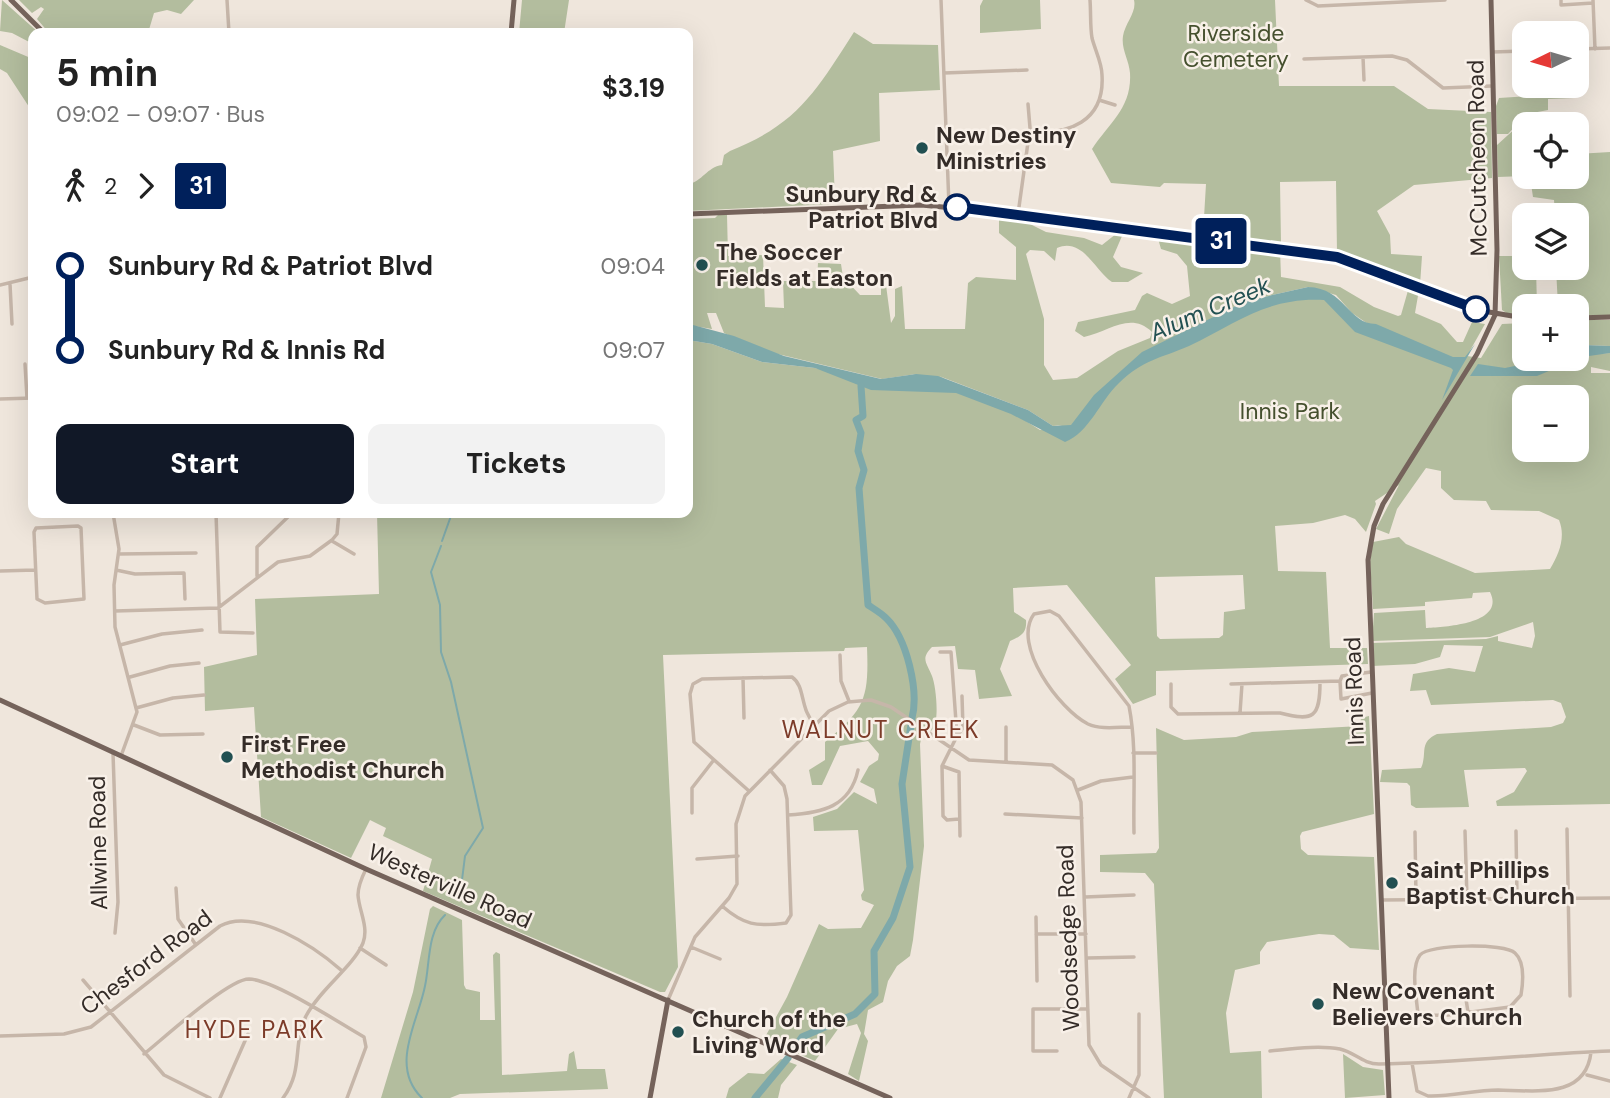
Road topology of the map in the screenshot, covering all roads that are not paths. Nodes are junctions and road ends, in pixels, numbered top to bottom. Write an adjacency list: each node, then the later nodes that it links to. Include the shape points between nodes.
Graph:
1 (11, 0): 11 (main road)
2 (227, 0): 12 (street)
3 (514, 0): 13 (main road)
4 (942, 0): 22 (street)
5 (1090, 0): 25 (street, via 1091,34 1102,74)
6 (1306, 0): 7 (street, via 1318,6)
7 (1445, 0)
8 (1491, 0): 18 (main road, McCutcheon Road)
9 (1593, 1): 10 (street); 15 (street)
10 (1561, 2)
11 (39, 28)
12 (229, 28)
13 (511, 28)
14 (1589, 48): 15 (street)
15 (1595, 48): 16 (street)
16 (1610, 48)
17 (1512, 51): 18 (street)
18 (1492, 52): 24 (main road, McCutcheon Road)
19 (1363, 57): 20 (street); 23 (street); 24 (street, via 1407,60 1443,88)
20 (1304, 59)
21 (1027, 70): 22 (street)
22 (944, 73): 29 (street)
23 (1364, 80)
24 (1492, 86): 35 (main road, McCutcheon Road)
25 (1099, 100): 27 (street); 28 (street, via 1070,130)
26 (1028, 104): 28 (street)
27 (1115, 106)
28 (1029, 132): 31 (street)
29 (949, 206): 30 (main road); 31 (main road)
30 (693, 214)
31 (1018, 214): 35 (main road, via 1337,257)
32 (28, 278): 33 (street)
33 (10, 284): 34 (street); 39 (street)
34 (0, 285)
35 (1495, 315): 36 (main road); 64 (main road, Innis Road, via 1485,340 1383,504 1374,526 1368,560)
36 (1512, 317)
37 (1610, 317): 38 (main road)
38 (1589, 318)
39 (12, 324)
40 (25, 364): 41 (street)
41 (27, 398): 42 (street)
42 (0, 399)
43 (114, 518): 49 (street)
44 (216, 518): 56 (street)
45 (287, 518): 54 (street, via 257,547)
46 (339, 518): 47 (street)
47 (332, 540): 50 (street); 54 (street, via 310,556 278,562)
48 (196, 553): 49 (street)
49 (119, 554): 52 (street)
50 (354, 554)
51 (35, 570): 51 (street, via 37,599 45,603 84,599 82,528 36,528); 53 (street)
52 (116, 570): 55 (street, via 184,573); 57 (street)
53 (0, 571)
54 (257, 577): 56 (street)
55 (185, 599)
56 (218, 608): 57 (street); 59 (street, via 220,632)
57 (115, 611): 60 (street)
58 (202, 630): 60 (street)
59 (253, 634)
60 (120, 645): 65 (street)
61 (940, 652): 85 (street, via 951,652)
62 (840, 655): 76 (street, via 841,681)
63 (199, 663): 65 (street)
64 (1371, 672): 67 (street, via 1342,676); 72 (main road, Innis Road)
65 (129, 677): 77 (street)
66 (743, 677): 79 (street); 81 (street, via 792,677 800,684 803,709); 91 (street, via 702,679 693,684 694,742)
67 (1340, 681): 68 (street); 72 (street, via 1341,699)
68 (1320, 682): 71 (street); 78 (street, via 1320,702 1313,715)
69 (1171, 684): 78 (street, via 1173,712)
70 (1231, 684): 71 (street)
71 (1242, 684): 78 (street)
72 (1372, 693): 120 (main road, Innis Road)
73 (204, 695): 77 (street)
74 (962, 696): 85 (street, via 963,728)
75 (0, 700): 87 (main road, Westerville Road)
76 (849, 701): 81 (street); 86 (street, via 871,699 891,706)
77 (136, 708): 80 (street)
78 (1240, 713)
79 (744, 718)
80 (134, 725): 84 (street, via 160,735); 90 (street)
81 (815, 725): 94 (street)
82 (1006, 727): 92 (street)
83 (1132, 727): 83 (street, via 1090,725 1073,714 1032,662 1029,626 1034,614 1050,611 1059,616 1123,696); 89 (street)
84 (203, 734)
85 (957, 736): 86 (street)
86 (949, 749): 92 (street, via 969,760); 93 (street)
87 (113, 752): 90 (main road, Westerville Road); 124 (street, Allwine Road)
88 (1156, 752): 89 (street)
89 (1133, 753): 96 (street)
90 (121, 756): 112 (main road, Westerville Road)
91 (713, 761): 98 (street); 99 (street, via 692,788)
92 (1006, 762): 97 (street, via 1052,765 1073,780)
93 (942, 766): 103 (street, via 959,772); 103 (street, via 943,818)
94 (770, 770): 98 (street); 101 (street, via 784,786)
95 (858, 770): 101 (street, via 852,788 831,808)
96 (1133, 777): 97 (street); 108 (street)
97 (1078, 790): 102 (street, Woodsedge Road)
98 (749, 791): 110 (street, via 739,810)
99 (692, 813)
100 (1005, 814): 102 (street)
101 (788, 815): 122 (street, via 792,912 787,921 759,925 739,920)
102 (1082, 818): 115 (street, Woodsedge Road)
103 (959, 819): 109 (street)
104 (1567, 830): 116 (street)
105 (1465, 831): 119 (street)
106 (1516, 831): 117 (street)
107 (1415, 832): 121 (street)
108 (1134, 833)
109 (960, 836)
110 (738, 856): 111 (street); 122 (street, via 737,884)
111 (697, 859)
112 (366, 869): 129 (street, via 358,889 365,934); 139 (main road, Westerville Road)
113 (176, 888): 127 (street, via 178,919)
114 (1134, 895): 115 (street)
115 (1085, 897): 126 (street, Woodsedge Road)
116 (1568, 897): 117 (street); 118 (street); 138 (street)
117 (1517, 898): 119 (street)
118 (1610, 898)
119 (1467, 899): 121 (street)
120 (1380, 900): 121 (street); 146 (main road, Innis Road)
121 (1416, 900)
122 (722, 906): 128 (street, via 702,926)
123 (1037, 916): 125 (street)
124 (115, 933)
125 (1037, 934): 126 (street); 136 (street)
126 (1086, 934): 131 (street, Woodsedge Road)
127 (196, 945): 134 (street, Chesford Road, via 225,923 247,919 310,946); 143 (street, Chesford Road)
128 (691, 947): 132 (street); 139 (street)
129 (360, 948): 133 (street); 134 (street)
130 (1134, 957): 131 (street)
131 (1087, 958): 141 (street, Woodsedge Road)
132 (720, 959)
133 (386, 965)
134 (341, 970): 140 (street)
135 (83, 980): 143 (street)
136 (1037, 981)
137 (1465, 993): 142 (street)
138 (1570, 996)
139 (668, 1000): 165 (main road); 166 (main road, Westerville Road)
140 (311, 1007): 153 (street, via 269,984 238,981); 163 (street, via 301,1029 297,1073); 164 (street, via 366,1040)
141 (1088, 1009): 149 (street, via 1033,1009 1033,1051); 158 (street, Woodsedge Road, via 1088,1037 1096,1060)
142 (1468, 1012): 145 (street); 145 (street, via 1517,1002 1522,969 1515,953 1500,947 1426,951 1417,964)
143 (111, 1014): 148 (street, Chesford Road, via 71,1033); 153 (street)
144 (1139, 1014): 158 (street, via 1139,1068)
145 (1418, 1015): 146 (street)
146 (1386, 1016): 154 (main road, Innis Road)
147 (248, 1034): 162 (street)
148 (0, 1036)
149 (1057, 1051)
150 (1270, 1051): 154 (street, via 1338,1049 1365,1062)
151 (1610, 1051): 152 (street)
152 (1591, 1052): 155 (street); 156 (street)
153 (145, 1054): 159 (street, via 164,1076)
154 (1387, 1063): 155 (street); 169 (main road, Innis Road)
155 (1412, 1063): 156 (street, via 1417,1091 1427,1096 1498,1090 1557,1094 1578,1086)
156 (1587, 1075): 157 (street)
157 (1610, 1082)
158 (1133, 1087): 167 (street); 168 (street, Woodsedge Road)
159 (196, 1092): 160 (street); 161 (street)
160 (193, 1098)
161 (209, 1098)
162 (220, 1098)
163 (283, 1098)
164 (347, 1098)
165 (650, 1098)
166 (890, 1098)
167 (1129, 1098)
168 (1149, 1098)
169 (1389, 1098)

